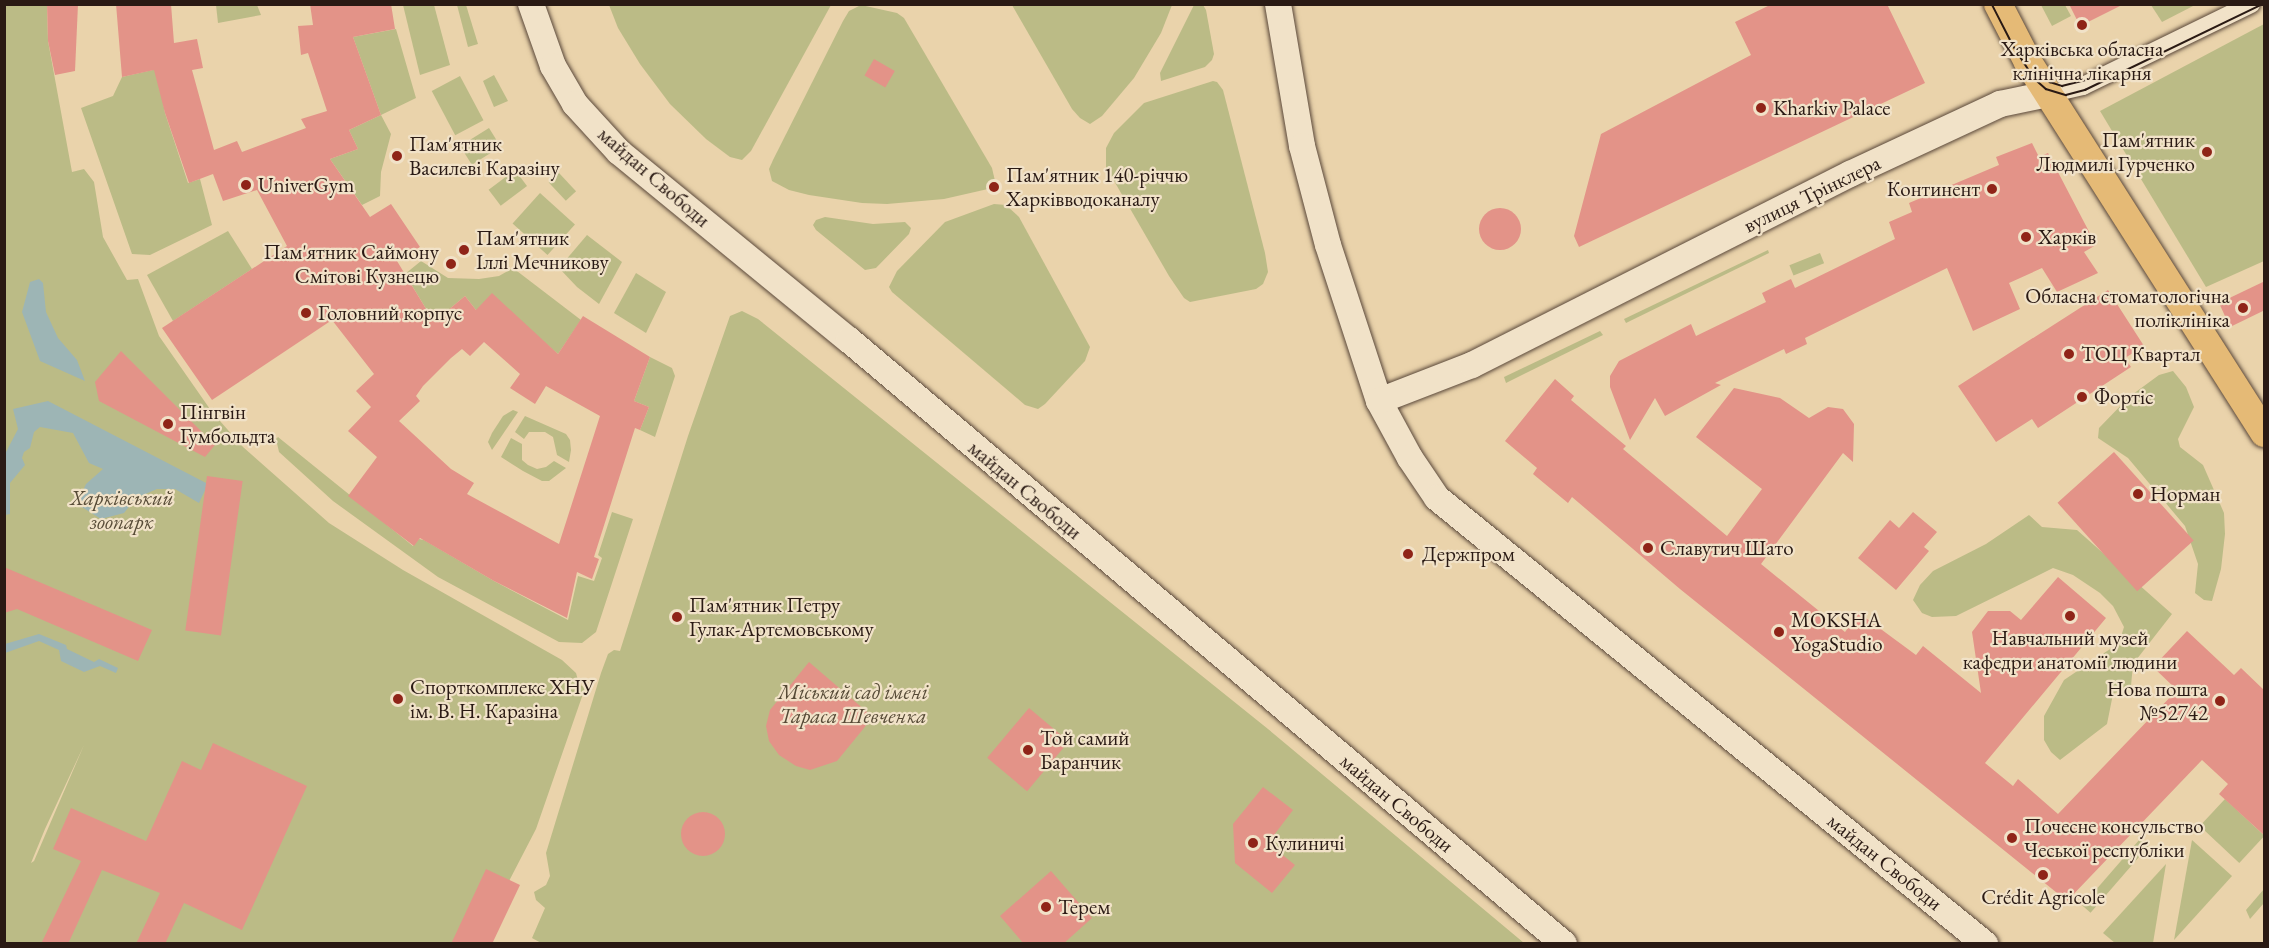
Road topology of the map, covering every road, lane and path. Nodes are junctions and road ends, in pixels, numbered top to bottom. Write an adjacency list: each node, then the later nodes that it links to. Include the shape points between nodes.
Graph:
1 (531, 4): 8 (main road, майдан Свободи, via 553,66 570,95 619,152 849,340)
2 (1278, 4): 6 (main road, майдан Свободи, via 1316,207)
3 (1998, 4): 5 (main road)
4 (2251, 4): 5 (street, вулиця Трінклера, via 2083,86)
5 (2048, 94): 6 (main road, вулиця Трінклера, via 2001,104 1850,174 1472,365); 7 (main road)
6 (1379, 401): 9 (main road, майдан Свободи, via 1437,498)
7 (2265, 433)
8 (1564, 944)
9 (1984, 944)

